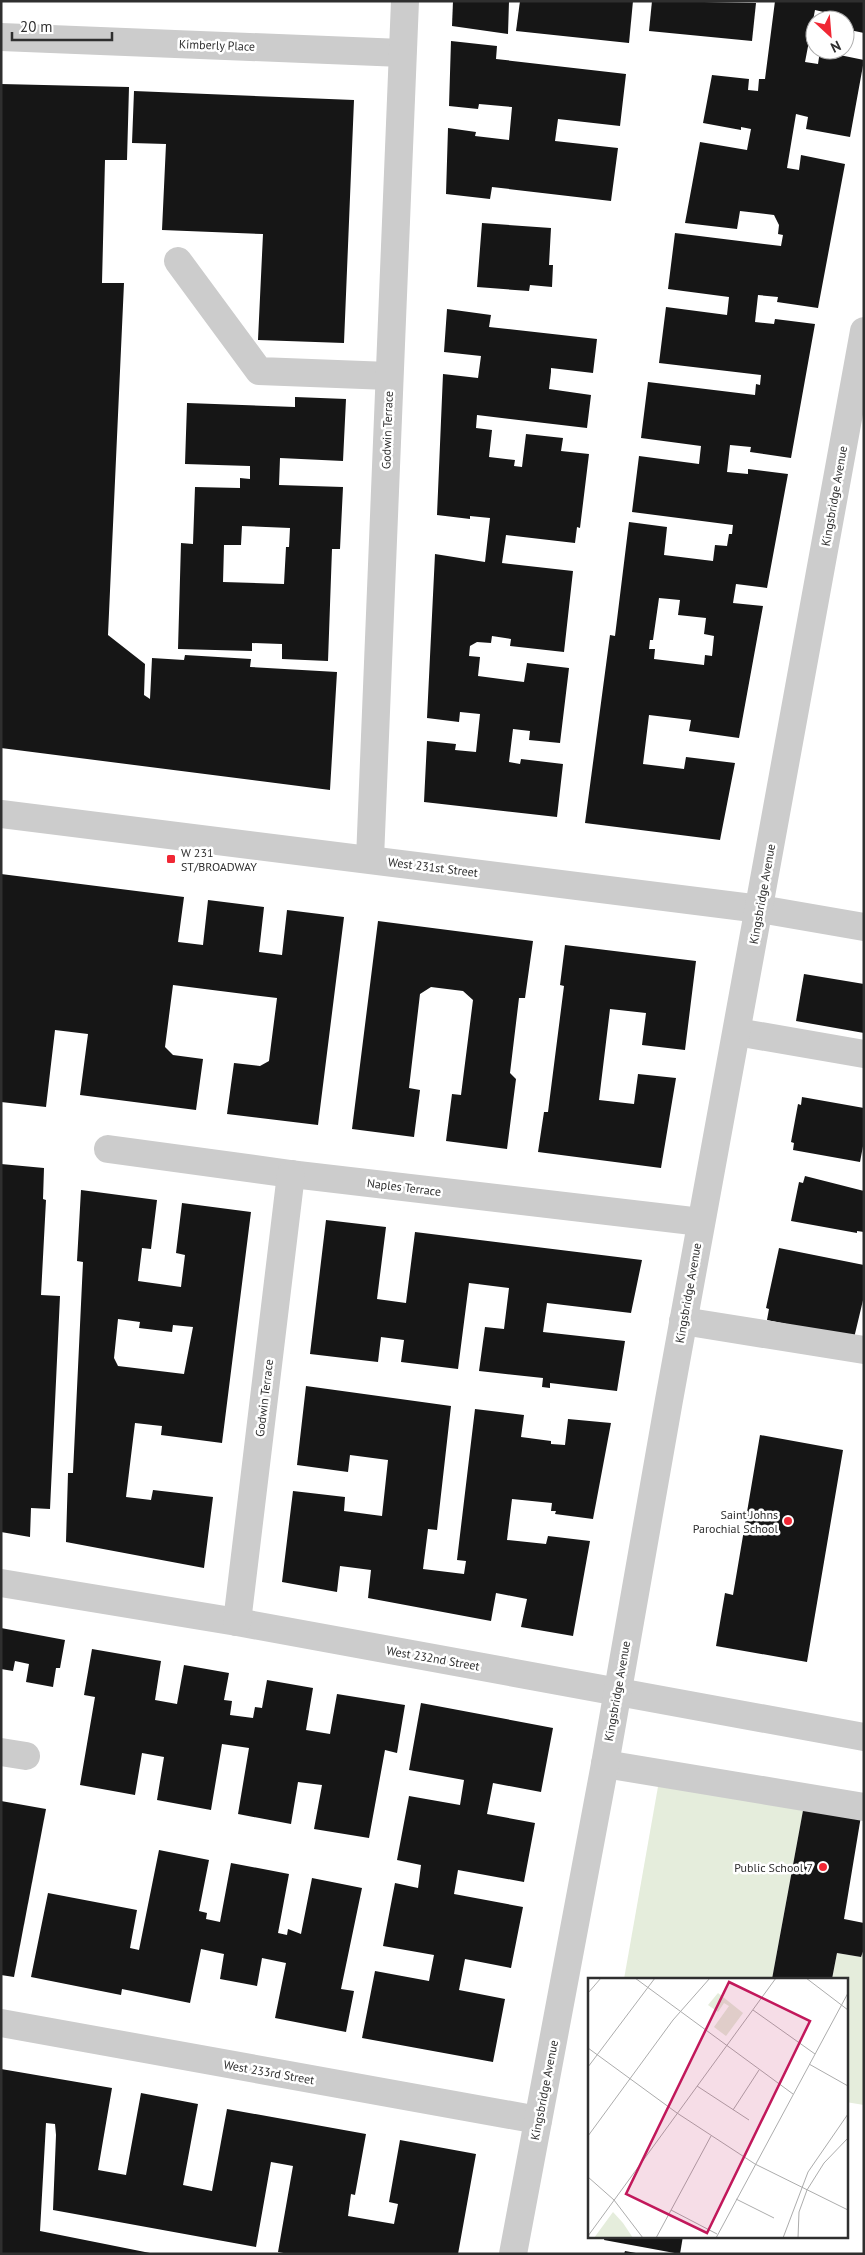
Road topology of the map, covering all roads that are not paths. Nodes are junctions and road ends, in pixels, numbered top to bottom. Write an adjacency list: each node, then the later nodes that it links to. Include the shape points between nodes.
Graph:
1 (405, 1): 3 (street, Godwin Terrace)
2 (1, 37): 3 (street, Kimberly Place)
3 (402, 53): 6 (street, Godwin Terrace)
4 (178, 261): 6 (street, via 258,371)
5 (864, 332): 9 (street, Kingsbridge Avenue)
6 (389, 376): 8 (street, Godwin Terrace)
7 (1, 814): 8 (street, West 231st Street)
8 (370, 858): 9 (street, West 231st Street)
9 (760, 908): 10 (street, West 231st Street); 11 (street, Kingsbridge Avenue)
10 (864, 927)
11 (737, 1032): 12 (street); 15 (street, Kingsbridge Avenue)
12 (864, 1054)
13 (108, 1149): 14 (street, Naples Terrace)
14 (291, 1174): 15 (street, Naples Terrace); 19 (street, Godwin Terrace)
15 (701, 1222): 16 (street, Kingsbridge Avenue)
16 (683, 1321): 17 (street); 20 (street, Kingsbridge Avenue)
17 (864, 1350)
18 (1, 1583): 19 (street, West 232nd Street)
19 (237, 1622): 20 (street, West 232nd Street)
20 (616, 1692): 21 (street, West 232nd Street); 22 (street, Kingsbridge Avenue)
21 (864, 1737)
22 (605, 1764): 23 (street); 25 (street, Kingsbridge Avenue)
23 (864, 1807)
24 (1, 2023): 25 (street, West 233rd Street)
25 (538, 2120): 26 (street, Kingsbridge Avenue)
26 (513, 2254)

